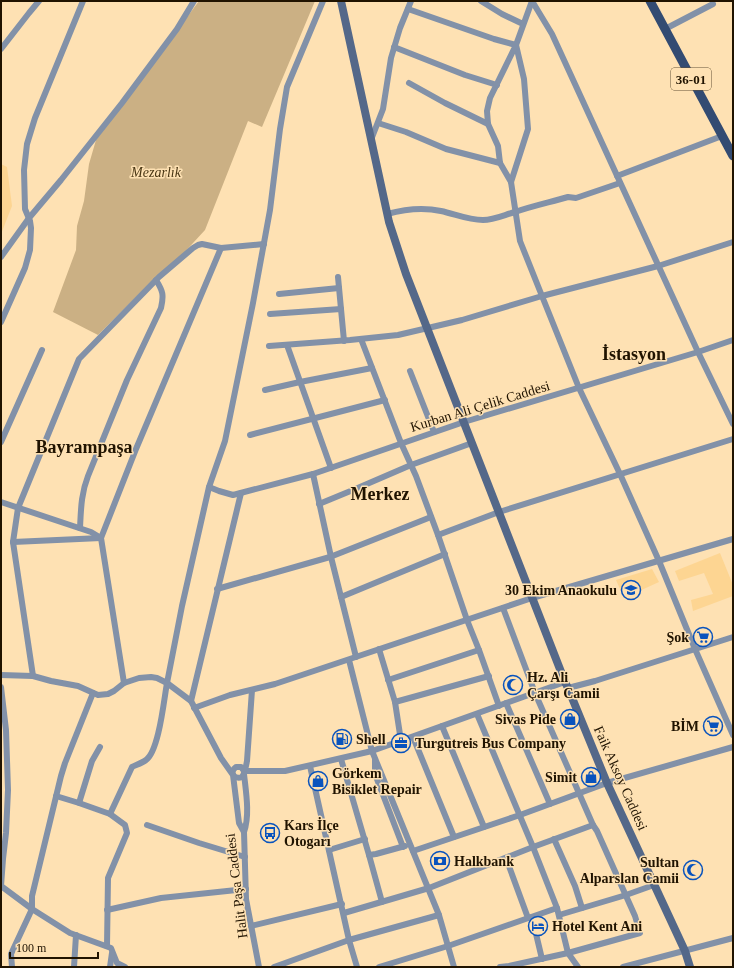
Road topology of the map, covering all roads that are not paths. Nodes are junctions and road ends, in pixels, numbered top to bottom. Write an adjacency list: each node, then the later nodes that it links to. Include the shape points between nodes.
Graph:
1 (39, 1): 16 (street)
2 (83, 1): 30 (street, via 30,131 24,170 25,209)
3 (194, 1): 30 (street, via 177,29 122,103)
4 (322, 1): 32 (street, via 287,87)
5 (341, 1): 22 (main road, Faik Aksoy Caddesi)
6 (411, 1): 11 (street)
7 (481, 1): 12 (street)
8 (532, 1): 12 (street); 25 (street, via 552,34)
9 (650, 1): 13 (main road, 36-01)
10 (713, 4): 13 (street)
11 (408, 9): 14 (street); 15 (street)
12 (523, 24): 14 (street)
13 (665, 29): 21 (main road, 36-01)
14 (516, 45): 18 (street); 26 (street, via 524,80 528,129)
15 (394, 48): 18 (street); 19 (street)
16 (1, 49)
17 (409, 83): 20 (street)
18 (496, 85): 20 (street, via 487,111)
19 (378, 123): 22 (street); 24 (street, via 446,149)
20 (488, 124): 24 (street, via 498,146)
21 (722, 136): 23 (main road, 36-01); 25 (street)
22 (371, 142): 29 (main road, Faik Aksoy Caddesi)
23 (733, 156)
24 (500, 163): 26 (street)
25 (617, 176): 27 (street)
26 (511, 182): 28 (street)
27 (620, 183): 28 (street, via 576,198 568,197); 35 (street)
28 (515, 212): 29 (street, via 483,220 430,209 404,210); 40 (street, via 520,241)
29 (387, 214): 44 (main road, Faik Aksoy Caddesi)
30 (29, 218): 34 (street); 43 (street, via 32,228 28,259)
31 (733, 242): 35 (street)
32 (264, 244): 33 (street); 71 (street, via 225,441)
33 (221, 248): 37 (street, via 206,245 193,248); 80 (street, via 136,449)
34 (1, 257)
35 (658, 266): 40 (street); 51 (street)
36 (338, 277): 38 (street)
37 (156, 280): 75 (street, via 79,359); 78 (street, via 162,290 161,308 127,380 88,476 82,497)
38 (339, 288): 39 (street); 41 (street)
39 (279, 294)
40 (542, 296): 44 (street); 55 (street)
41 (341, 309): 42 (street); 47 (street)
42 (270, 314)
43 (1, 322)
44 (427, 328): 45 (street, via 398,335); 59 (main road, Faik Aksoy Caddesi)
45 (360, 339): 47 (street); 52 (street)
46 (733, 340): 51 (street, Kurban Ali Çelik Caddesi)
47 (344, 341): 48 (street)
48 (287, 345): 49 (street); 54 (street)
49 (269, 346)
50 (42, 350): 64 (street)
51 (698, 352): 55 (street, Kurban Ali Çelik Caddesi); 60 (street)
52 (372, 368): 54 (street); 57 (street)
53 (410, 371): 61 (street)
54 (300, 382): 56 (street); 58 (street)
55 (578, 388): 59 (street, Kurban Ali Çelik Caddesi); 70 (street)
56 (265, 390)
57 (384, 400): 58 (street); 65 (street)
58 (314, 419): 62 (street); 68 (street)
59 (464, 422): 61 (street, Kurban Ali Çelik Caddesi); 66 (main road, Faik Aksoy Caddesi)
60 (733, 424)
61 (434, 432): 65 (street, Kurban Ali Çelik Caddesi)
62 (250, 435)
63 (733, 439): 70 (street)
64 (1, 442)
65 (401, 443): 67 (street); 68 (street, Kurban Ali Çelik Caddesi)
66 (472, 443): 67 (street); 76 (main road, Faik Aksoy Caddesi)
67 (411, 465): 74 (street); 77 (street)
68 (331, 468): 69 (street, Kurban Ali Çelik Caddesi)
69 (313, 474): 72 (street, Kurban Ali Çelik Caddesi); 74 (street)
70 (620, 474): 76 (street); 85 (street)
71 (209, 487): 72 (street, Kurban Ali Çelik Caddesi, via 234,495); 102 (street)
72 (240, 493): 86 (street)
73 (1, 502): 75 (street)
74 (319, 504): 84 (street)
75 (18, 508): 78 (street); 82 (street)
76 (499, 512): 79 (street); 88 (main road, Faik Aksoy Caddesi)
77 (431, 517): 79 (street); 84 (street)
78 (80, 528): 80 (street)
79 (438, 535): 83 (street)
80 (102, 538): 82 (street); 101 (street)
81 (733, 539): 85 (street)
82 (13, 542): 98 (street)
83 (444, 554): 87 (street); 90 (street)
84 (331, 557): 86 (street); 87 (street)
85 (659, 561): 88 (street); 93 (street)
86 (218, 589): 108 (street)
87 (341, 597): 95 (street)
88 (532, 598): 89 (street); 103 (main road, Faik Aksoy Caddesi)
89 (503, 608): 90 (street); 106 (street)
90 (467, 620): 92 (street); 94 (street)
91 (733, 637): 93 (street)
92 (379, 649): 95 (street); 100 (street)
93 (695, 649): 103 (street, via 595,681); 114 (street)
94 (479, 650): 99 (street); 100 (street)
95 (356, 657): 96 (street)
96 (349, 660): 105 (street); 119 (street)
97 (1, 675): 98 (street)
98 (33, 676): 107 (street, via 78,686)
99 (489, 676): 109 (street); 110 (street)
100 (388, 680): 109 (street)
101 (124, 683): 102 (street, Halit Paşa Caddesi, via 145,677 157,678); 107 (street, Halit Paşa Caddesi, via 108,694)
102 (167, 683): 108 (street, Halit Paşa Caddesi); 131 (street, via 158,734 150,756 132,767)
103 (566, 685): 106 (street); 124 (main road, Faik Aksoy Caddesi)
104 (1, 687): 129 (street, via 6,730)
105 (252, 690): 111 (street); 122 (street)
106 (535, 693): 110 (street); 125 (street)
107 (93, 694): 126 (street, via 65,763)
108 (191, 701): 111 (street, Halit Paşa Caddesi)
109 (394, 702): 116 (street)
110 (503, 705): 112 (street); 128 (street)
111 (194, 708): 123 (street, Halit Paşa Caddesi)
112 (477, 714): 113 (street); 132 (street)
113 (442, 726): 115 (street); 135 (street)
114 (733, 735)
115 (413, 737): 116 (street); 137 (street)
116 (401, 741): 119 (street)
117 (100, 747): 127 (street, via 92,761)
118 (733, 748): 124 (street)
119 (374, 754): 120 (street); 140 (street); 141 (street, via 375,774)
120 (341, 759): 121 (street); 138 (street)
121 (310, 766): 122 (street, via 285,771); 143 (street)
122 (244, 773): 123 (street, via 239,778); 123 (street, via 241,767 236,767); 136 (street, via 247,824)
123 (233, 775): 136 (street, Halit Paşa Caddesi, via 239,823)
124 (607, 783): 125 (street); 149 (main road, Faik Aksoy Caddesi)
125 (579, 793): 128 (street); 134 (street)
126 (56, 796): 127 (street); 158 (street, via 32,896)
127 (79, 803): 131 (street)
128 (550, 804): 132 (street)
129 (7, 809): 130 (street); 147 (street)
130 (1, 813)
131 (110, 814): 159 (street, via 125,825 127,833 108,878)
132 (520, 815): 135 (street); 142 (street)
133 (147, 825): 146 (street)
134 (593, 825): 139 (street); 153 (street)
135 (484, 827): 137 (street)
136 (244, 832): 146 (street, Halit Paşa Caddesi)
137 (454, 837): 144 (street)
138 (365, 839): 143 (street); 145 (street)
139 (554, 839): 142 (street); 157 (street)
140 (411, 844): 141 (street); 144 (street)
141 (403, 846): 145 (street)
142 (533, 847): 148 (street); 156 (street)
143 (329, 850): 155 (street)
144 (413, 851): 151 (street)
145 (369, 855): 154 (street)
146 (245, 857): 152 (street, Halit Paşa Caddesi)
147 (2, 858): 150 (street)
148 (506, 858): 151 (street); 163 (street)
149 (654, 885): 153 (street); 170 (main road, Faik Aksoy Caddesi)
150 (1, 886): 158 (street)
151 (429, 888): 154 (street); 161 (street)
152 (246, 889): 159 (street, via 161,898); 164 (street, Halit Paşa Caddesi)
153 (626, 895): 157 (street); 172 (street, via 640,933)
154 (382, 902): 160 (street)
155 (342, 904): 160 (street); 164 (street)
156 (557, 908): 162 (street); 163 (street)
157 (582, 908): 162 (street)
158 (32, 909): 165 (street); 174 (street, via 11,954)
159 (107, 910): 168 (street)
160 (344, 913): 167 (street)
161 (440, 915): 167 (street); 169 (street)
162 (559, 915): 172 (street)
163 (530, 917): 169 (street); 173 (street)
164 (251, 926): 178 (street, Halit Paşa Caddesi)
165 (76, 935): 168 (street); 175 (street)
166 (733, 938): 170 (street)
167 (349, 940): 179 (street); 180 (street)
168 (107, 946): 171 (street)
169 (448, 946): 181 (street); 182 (street)
170 (685, 951): 185 (street); 186 (main road, Faik Aksoy Caddesi)
171 (113, 952): 176 (street); 177 (street, via 117,963)
172 (568, 953): 173 (street); 184 (street)
173 (542, 959): 183 (street)
174 (12, 967)
175 (74, 967)
176 (110, 967)
177 (125, 967)
178 (259, 967)
179 (274, 967)
180 (357, 967)
181 (380, 967)
182 (454, 967)
183 (500, 967)
184 (578, 967)
185 (623, 967)
186 (690, 967)

